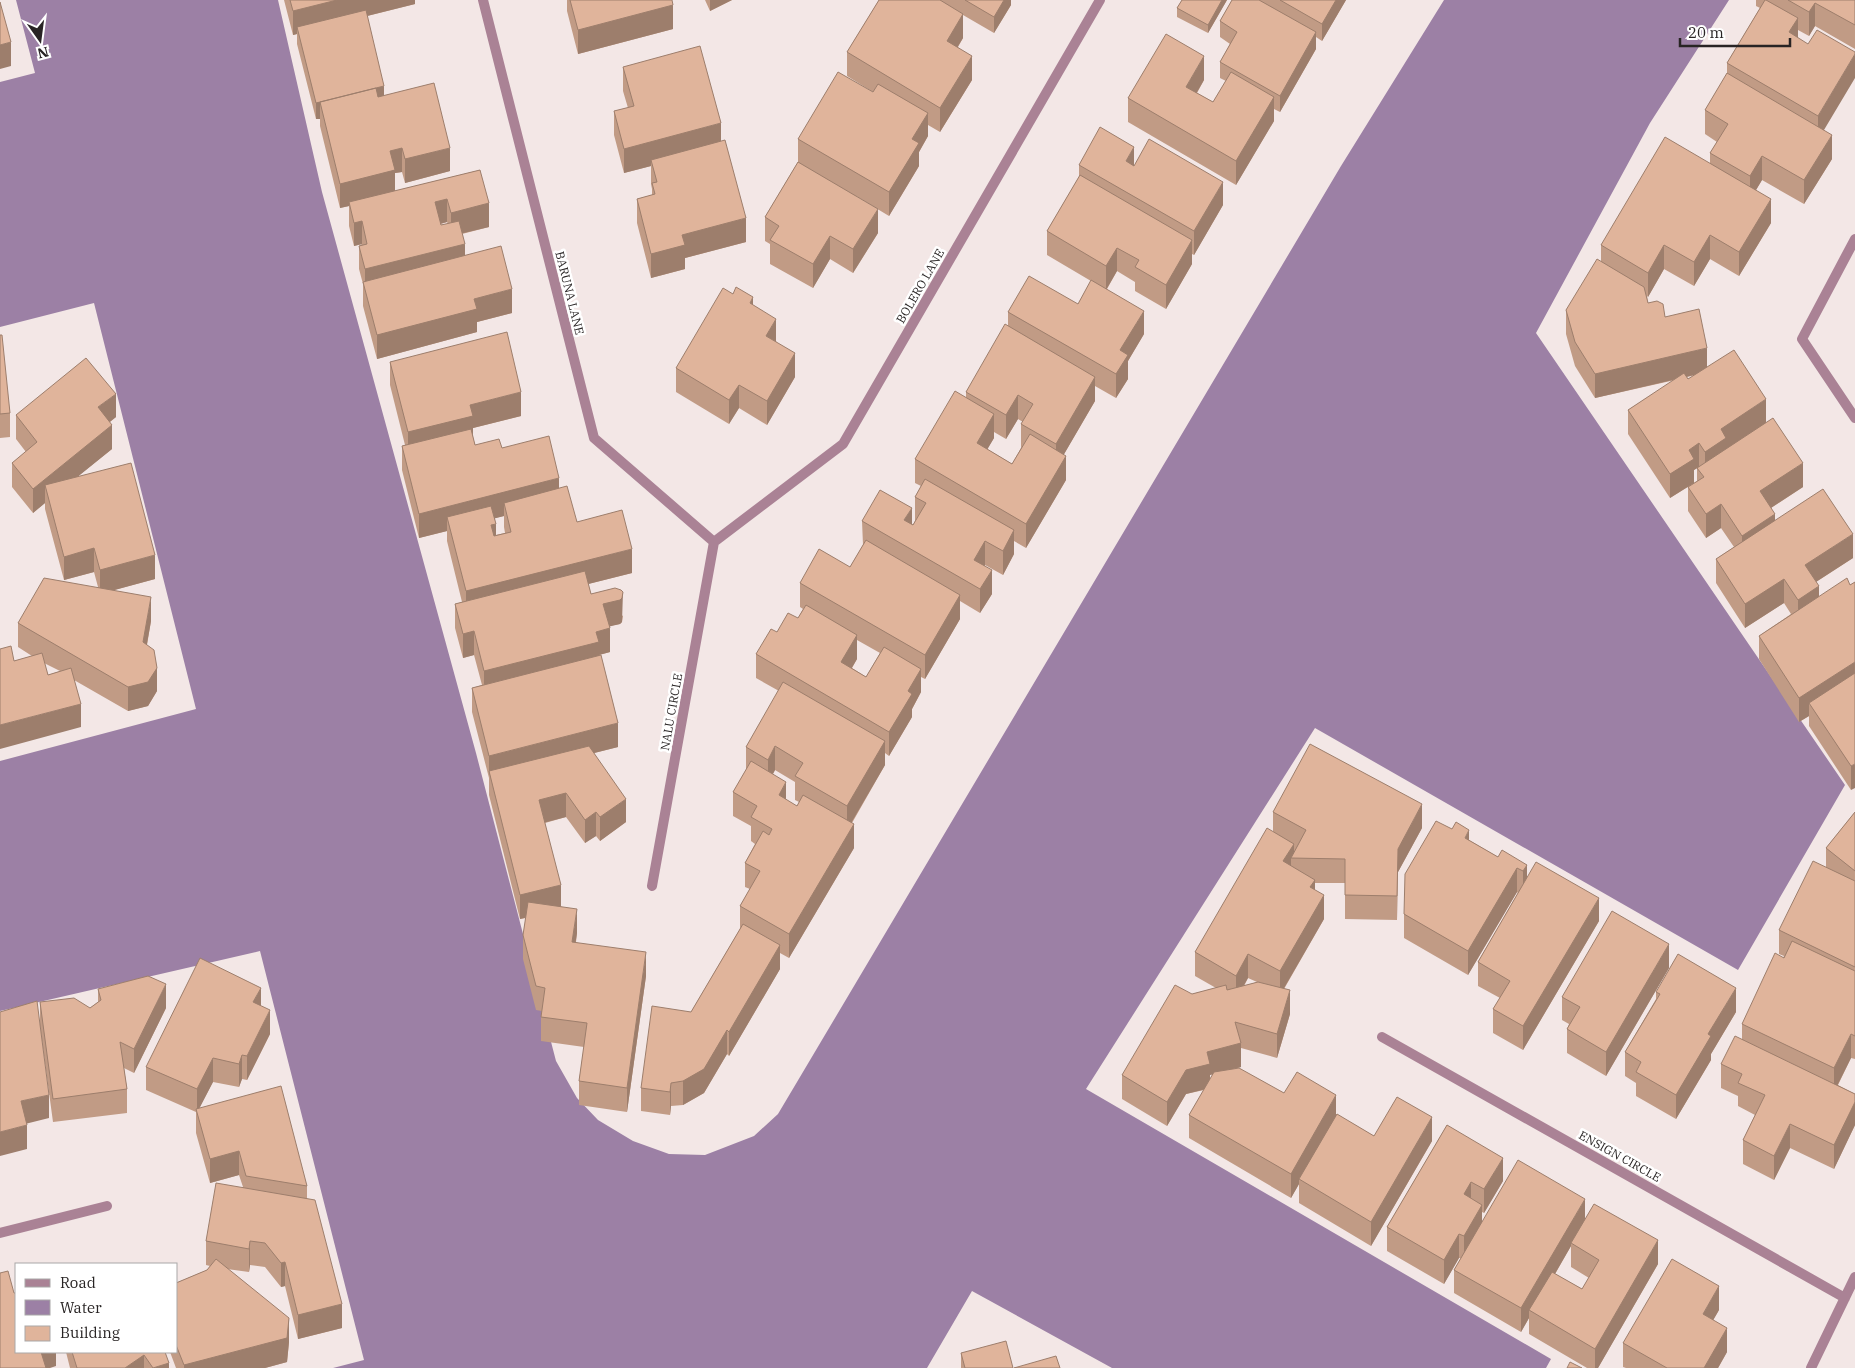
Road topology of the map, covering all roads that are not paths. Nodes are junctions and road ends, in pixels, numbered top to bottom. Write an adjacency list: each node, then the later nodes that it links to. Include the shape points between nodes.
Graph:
1 (483, 0): 5 (street, BARUNA LANE, via 594,438)
2 (1100, 0): 5 (street, BOLERO LANE, via 843,444)
3 (1855, 239): 4 (street, via 1802,339)
4 (1855, 418)
5 (714, 542): 6 (street, NALU CIRCLE)
6 (652, 886)
7 (1382, 1037): 11 (street, ENSIGN CIRCLE)
8 (107, 1206): 9 (street)
9 (0, 1233)
10 (1855, 1277): 11 (street)
11 (1845, 1298): 12 (street)
12 (1811, 1368)

